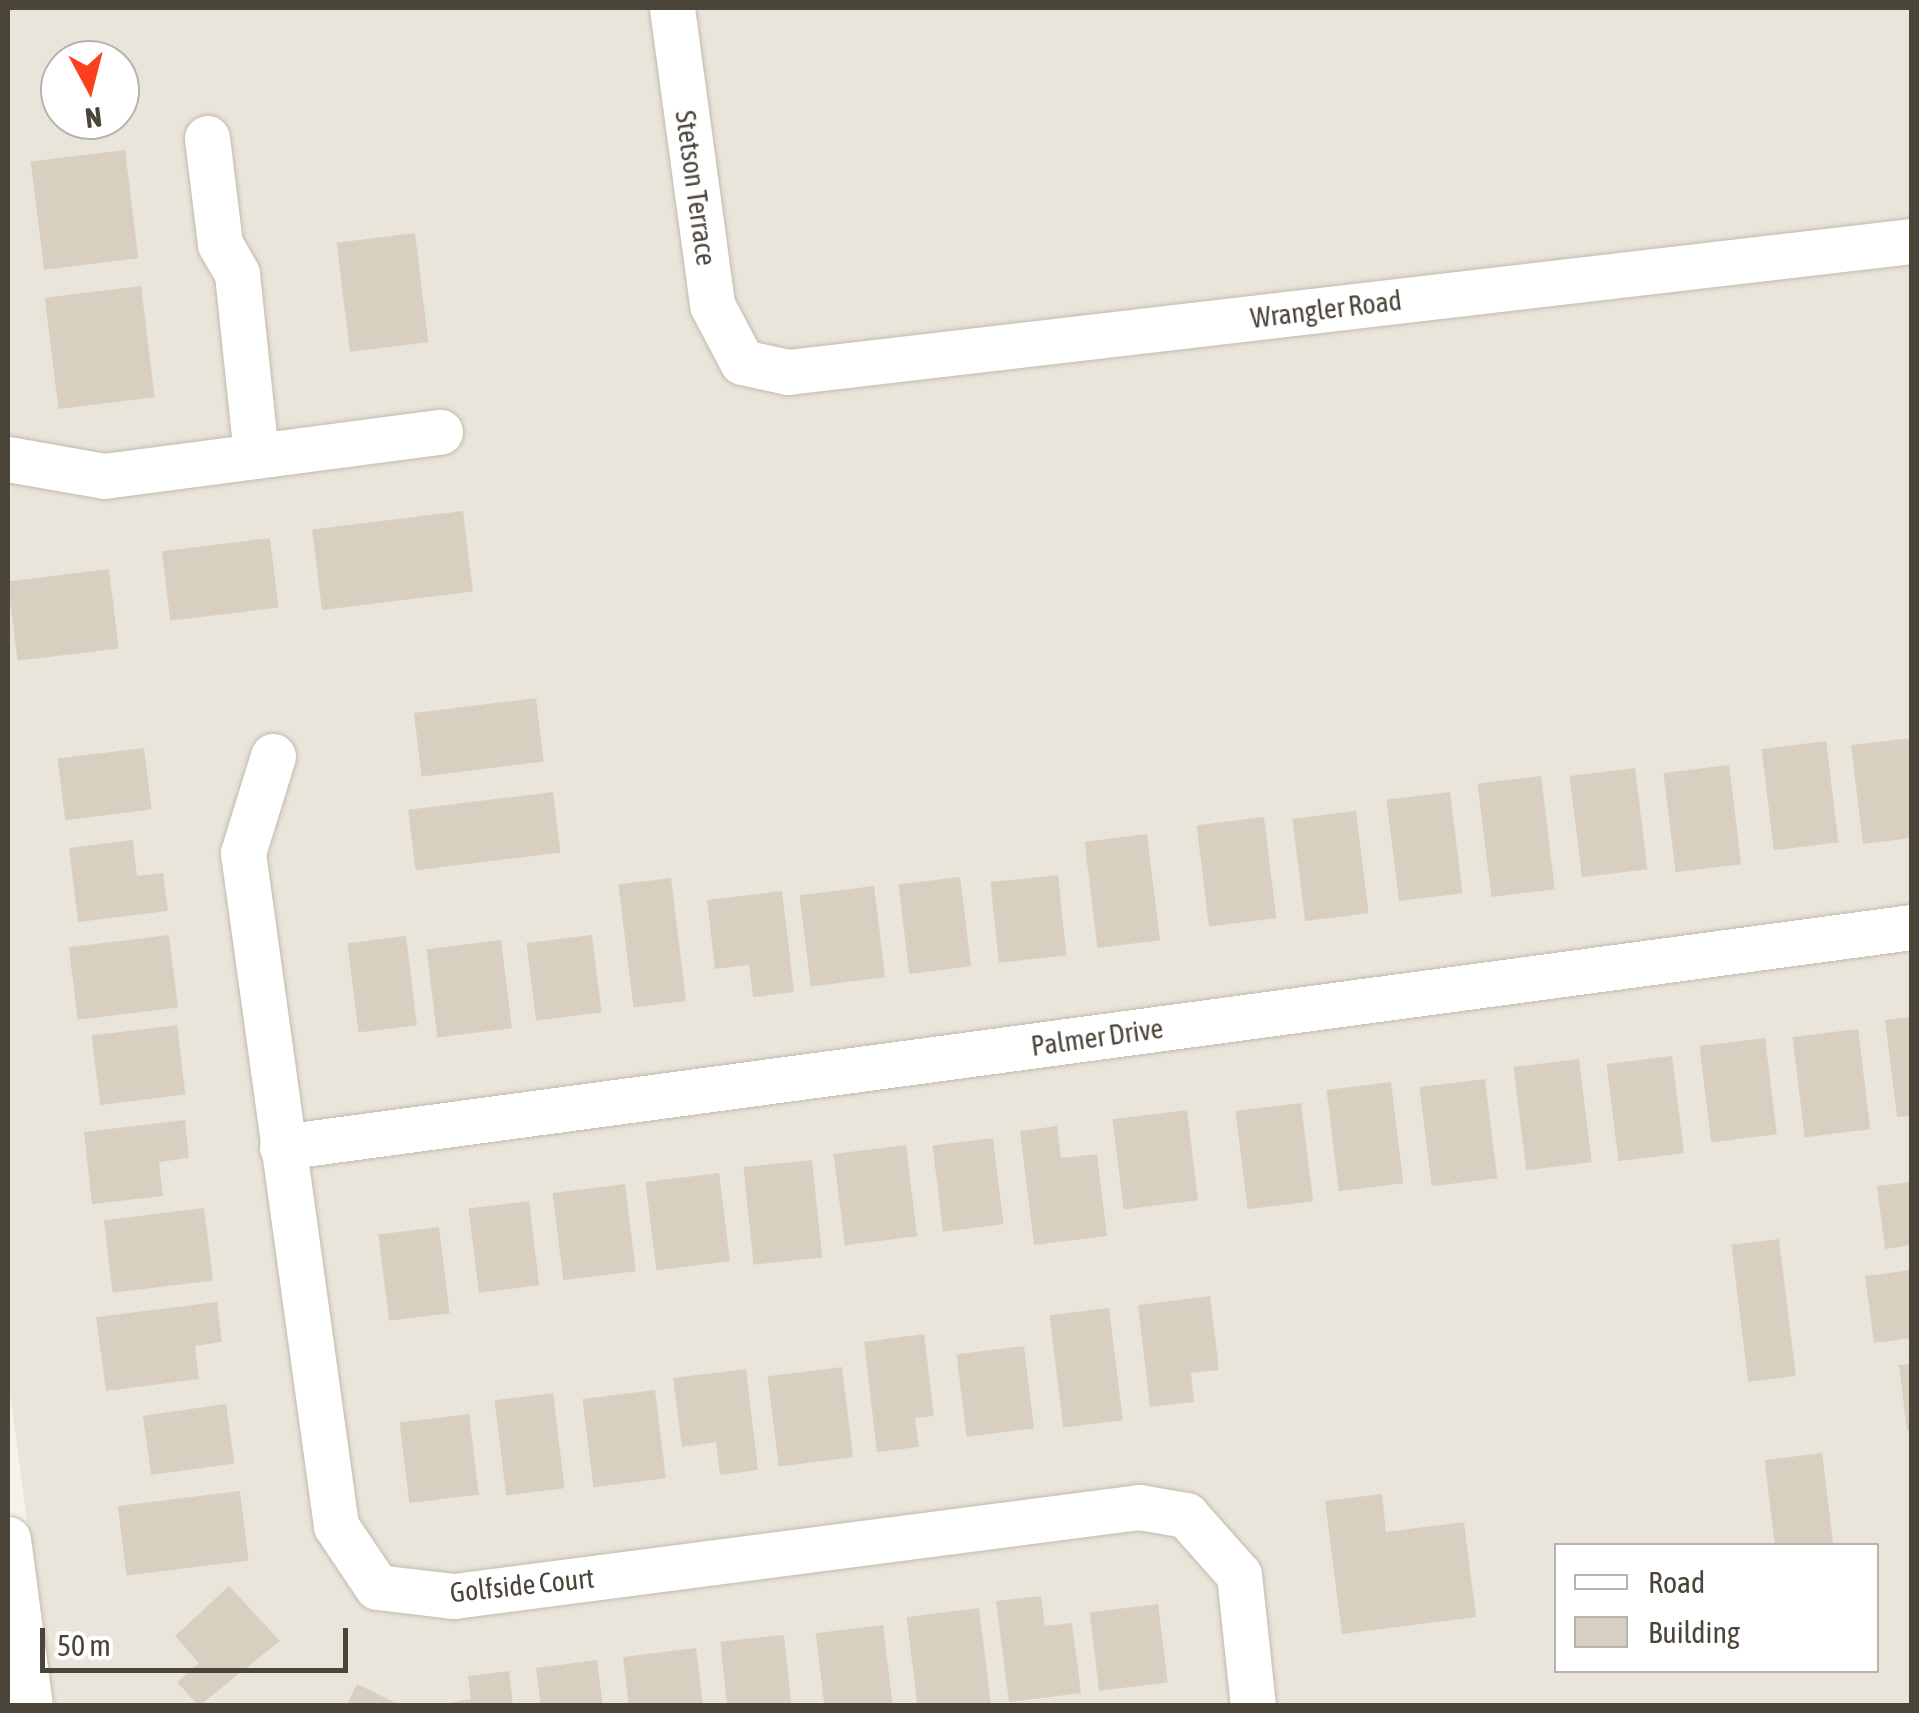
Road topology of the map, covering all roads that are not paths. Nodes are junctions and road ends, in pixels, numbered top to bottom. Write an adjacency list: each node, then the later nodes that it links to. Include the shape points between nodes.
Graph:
1 (672, 8): 4 (street, Stetson Terrace, via 712,306)
2 (206, 138): 6 (street, via 220,244 237,274)
3 (1912, 241): 4 (street, Wrangler Road, via 788,372)
4 (742, 362)
5 (440, 432): 6 (street)
6 (256, 456): 7 (street, via 104,476)
7 (8, 460)
8 (273, 756): 10 (street, Golfside Court, via 243,853)
9 (1912, 927): 10 (street, Palmer Drive)
10 (282, 1147): 13 (street, Golfside Court, via 336,1526 377,1587 454,1596 1140,1507 1186,1515 1238,1576)
11 (8, 1538): 12 (street)
12 (30, 1706)
13 (1253, 1706)

